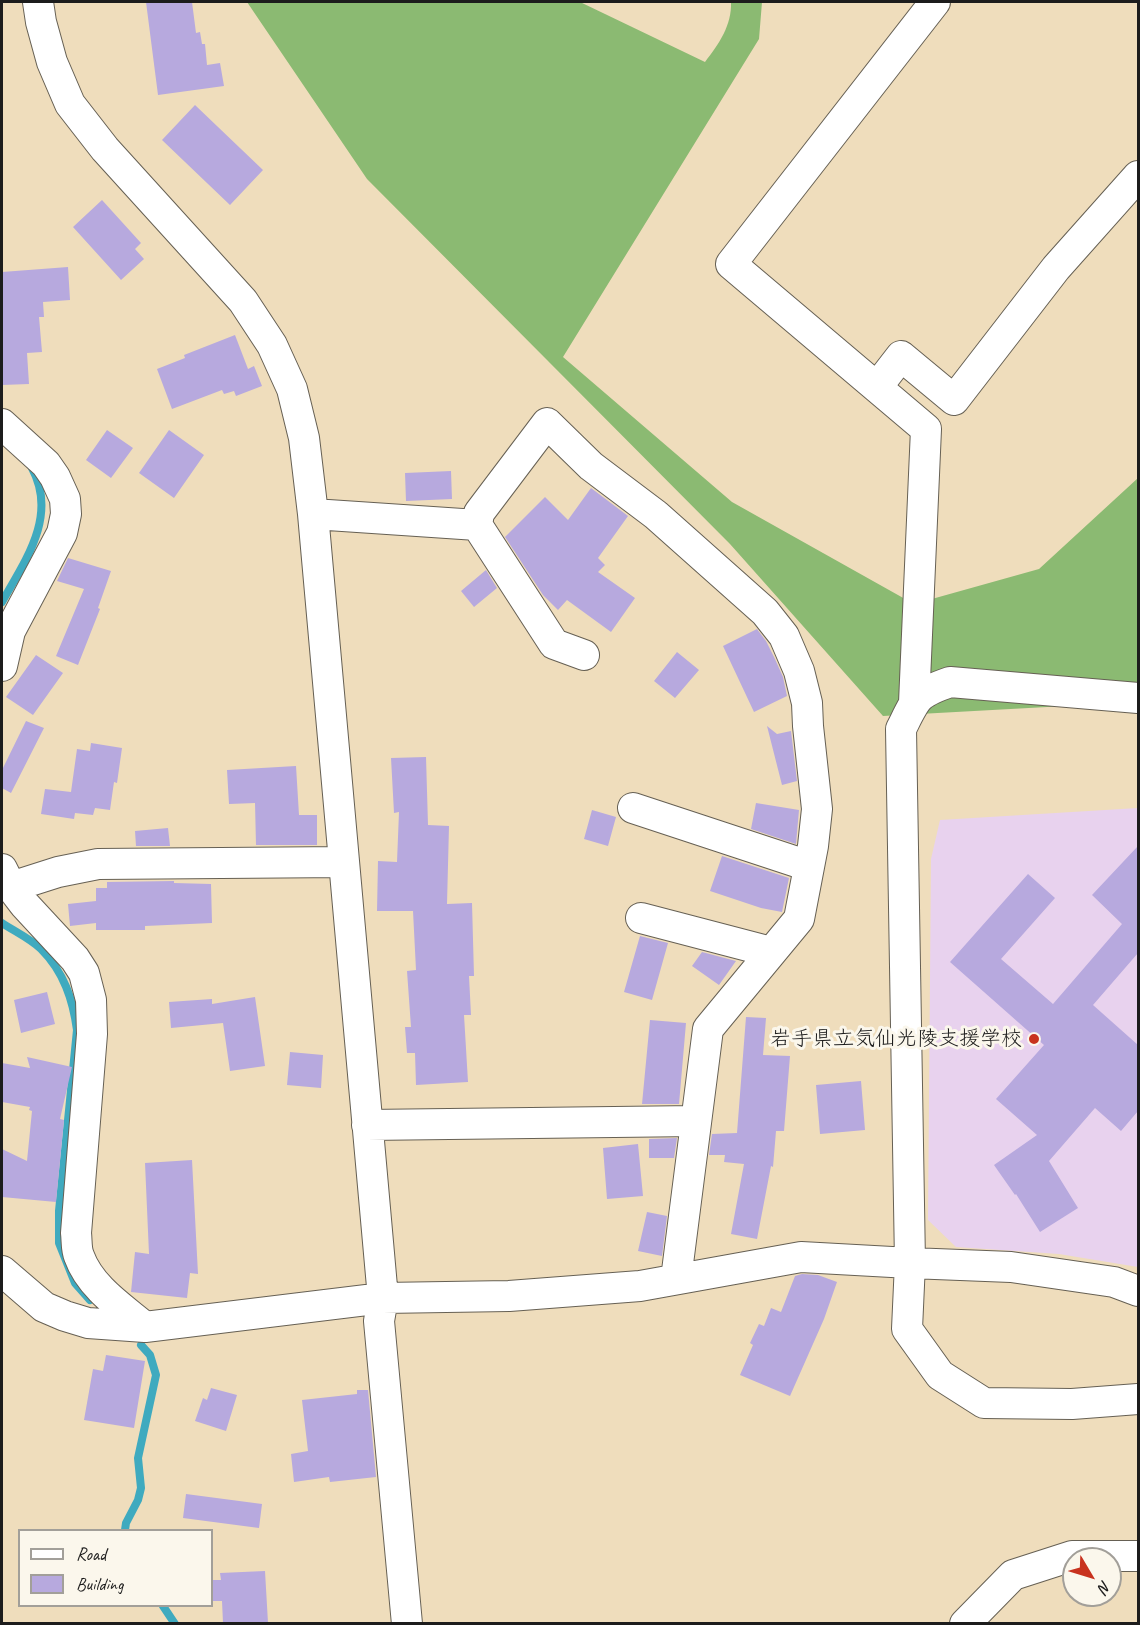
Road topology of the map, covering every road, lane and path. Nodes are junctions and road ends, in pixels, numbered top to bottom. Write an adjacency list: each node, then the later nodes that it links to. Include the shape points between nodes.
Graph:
1 (38, 2): 6 (street, via 52,62 70,104 243,301 272,345 292,389)
2 (935, 2): 4 (street, via 731,264)
3 (1138, 177): 4 (street, via 1056,268 954,400 901,356)
4 (877, 387): 11 (street, via 926,429)
5 (2, 424): 9 (street, via 46,464 65,499 66,514 62,532 10,631)
6 (313, 514): 7 (street); 13 (street)
7 (477, 525): 8 (street, via 554,644); 14 (street, via 479,513 547,423 591,466 656,515 765,612 784,636 807,702 817,808)
8 (584, 655)
9 (2, 666)
10 (1138, 698): 11 (street, via 950,682 926,691)
11 (914, 703): 20 (street, via 901,729)
12 (633, 808): 14 (street)
13 (344, 862): 15 (street, via 99,864); 19 (street)
14 (809, 866): 17 (street, via 799,919)
15 (6, 878): 25 (street, via 84,973 91,999 92,1034 76,1233 78,1254 98,1287)
16 (641, 918): 17 (street)
17 (771, 952): 18 (street, via 708,1029)
18 (696, 1121): 19 (street); 22 (street)
19 (367, 1125): 24 (street)
20 (910, 1263): 22 (street, via 801,1257); 23 (street, via 1011,1268 1114,1282); 26 (street, via 907,1329 940,1375 984,1403 1072,1404)
21 (2, 1271): 25 (street, via 44,1307 65,1316 88,1323)
22 (676, 1279): 24 (street, via 640,1286 508,1296)
23 (1138, 1291)
24 (382, 1298): 25 (street); 28 (street, via 379,1322)
25 (146, 1327)
26 (1138, 1398)
27 (1138, 1556): 29 (street, via 1072,1556 1013,1575)
28 (407, 1623)
29 (965, 1623)

